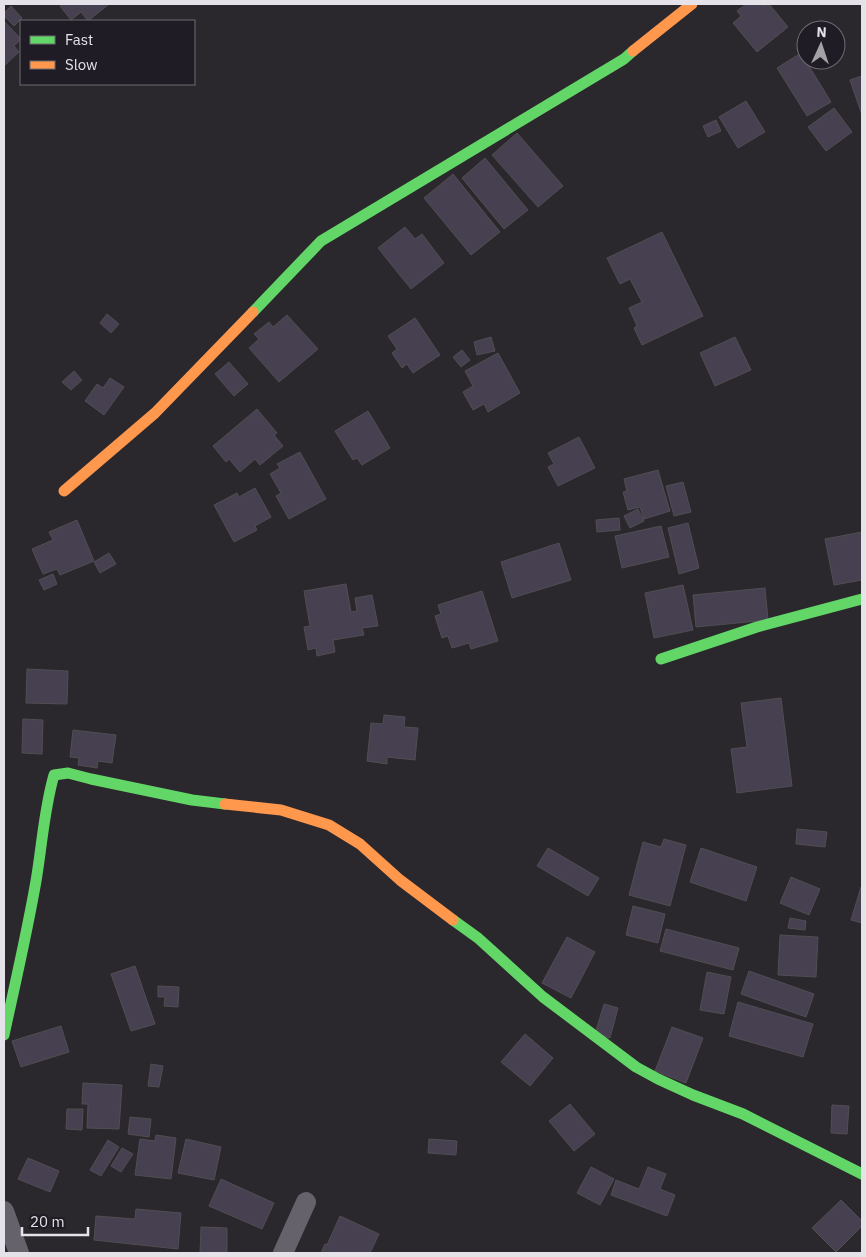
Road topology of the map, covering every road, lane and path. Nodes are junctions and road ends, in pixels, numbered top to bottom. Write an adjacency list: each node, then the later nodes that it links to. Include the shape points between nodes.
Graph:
1 (692, 4): 2 (street, via 624,59 321,241 155,413)
2 (64, 491)
3 (862, 599): 4 (street, via 757,627)
4 (661, 659)
5 (4, 1035): 6 (street, via 22,955 49,791 54,775 68,773 192,800 281,810 329,825 360,844 400,880 478,938 543,996 636,1067 693,1095 770,1126)
6 (862, 1174)
7 (306, 1202): 10 (street)
8 (4, 1210): 9 (street)
9 (19, 1253)
10 (283, 1253)

